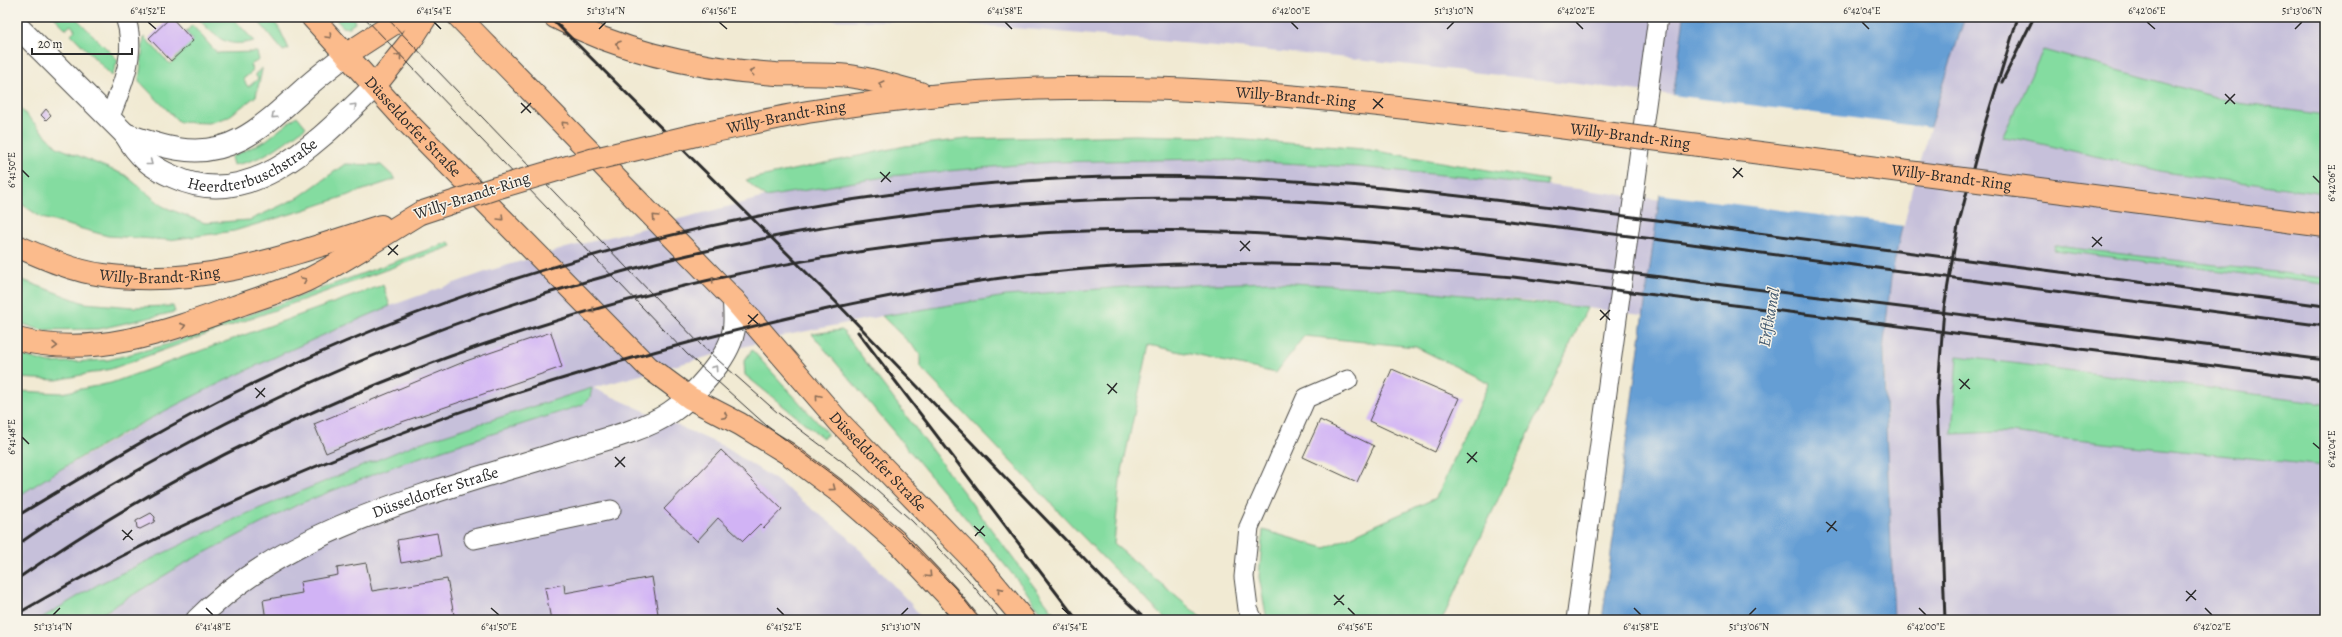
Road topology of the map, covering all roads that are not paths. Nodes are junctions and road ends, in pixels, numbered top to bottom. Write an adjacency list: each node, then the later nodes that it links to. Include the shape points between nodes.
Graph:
1 (125, 17): 12 (lane, via 131,31 128,70)
2 (312, 17): 9 (main road, Düsseldorfer Straße, one-way to 9)
3 (404, 17): 9 (main road)
4 (426, 17): 10 (main road, one-way to 4, via 410,42)
5 (459, 17): 17 (main road, Düsseldorfer Straße, one-way to 5)
6 (555, 17): 11 (main road, Willy-Brandt-Ring, one-way to 6, via 849,76 776,74 714,68 655,56 584,32)
7 (1658, 17): 27 (lane)
8 (17, 26): 12 (street, Heerdterbuschstraße)
9 (347, 54): 10 (main road, Düsseldorfer Straße); 13 (street, Heerdterbuschstraße, one-way to 13, via 262,127 234,144 207,150 179,149)
10 (374, 86): 13 (street, Heerdterbuschstraße, one-way to 10, via 135,152 160,171 184,182 228,187 266,176 289,162 334,126); 20 (main road, Düsseldorfer Straße, one-way to 20, via 643,362)
11 (933, 96): 14 (main road, Willy-Brandt-Ring, bridge, via 813,111 700,134 591,160); 15 (main road, Willy-Brandt-Ring, bridge, via 1066,88 1226,90 1401,106)
12 (109, 119): 13 (street, Heerdterbuschstraße)
13 (125, 134)
14 (420, 213): 16 (main road, Willy-Brandt-Ring, via 309,249 233,270 167,279 102,275 53,262); 18 (main road, one-way to 14, via 42,346 85,347 132,340 186,325 305,281)
15 (2325, 226)
16 (17, 246)
17 (734, 300): 20 (street, Düsseldorfer Straße, one-way to 17, via 719,362 733,334); 25 (main road, Düsseldorfer Straße, one-way to 17, via 981,568 841,424)
18 (17, 339)
19 (1348, 380): 26 (lane, via 1306,398 1249,527 1244,577 1248,609)
20 (690, 398): 23 (street, Düsseldorfer Straße, via 670,414 638,427 362,518 285,553 247,576); 24 (main road, Düsseldorfer Straße, one-way to 24, via 781,449 842,495 897,542)
21 (611, 510): 22 (lane)
22 (474, 538)
23 (197, 620)
24 (967, 620)
25 (1024, 620)
26 (1253, 620)
27 (1576, 620)

